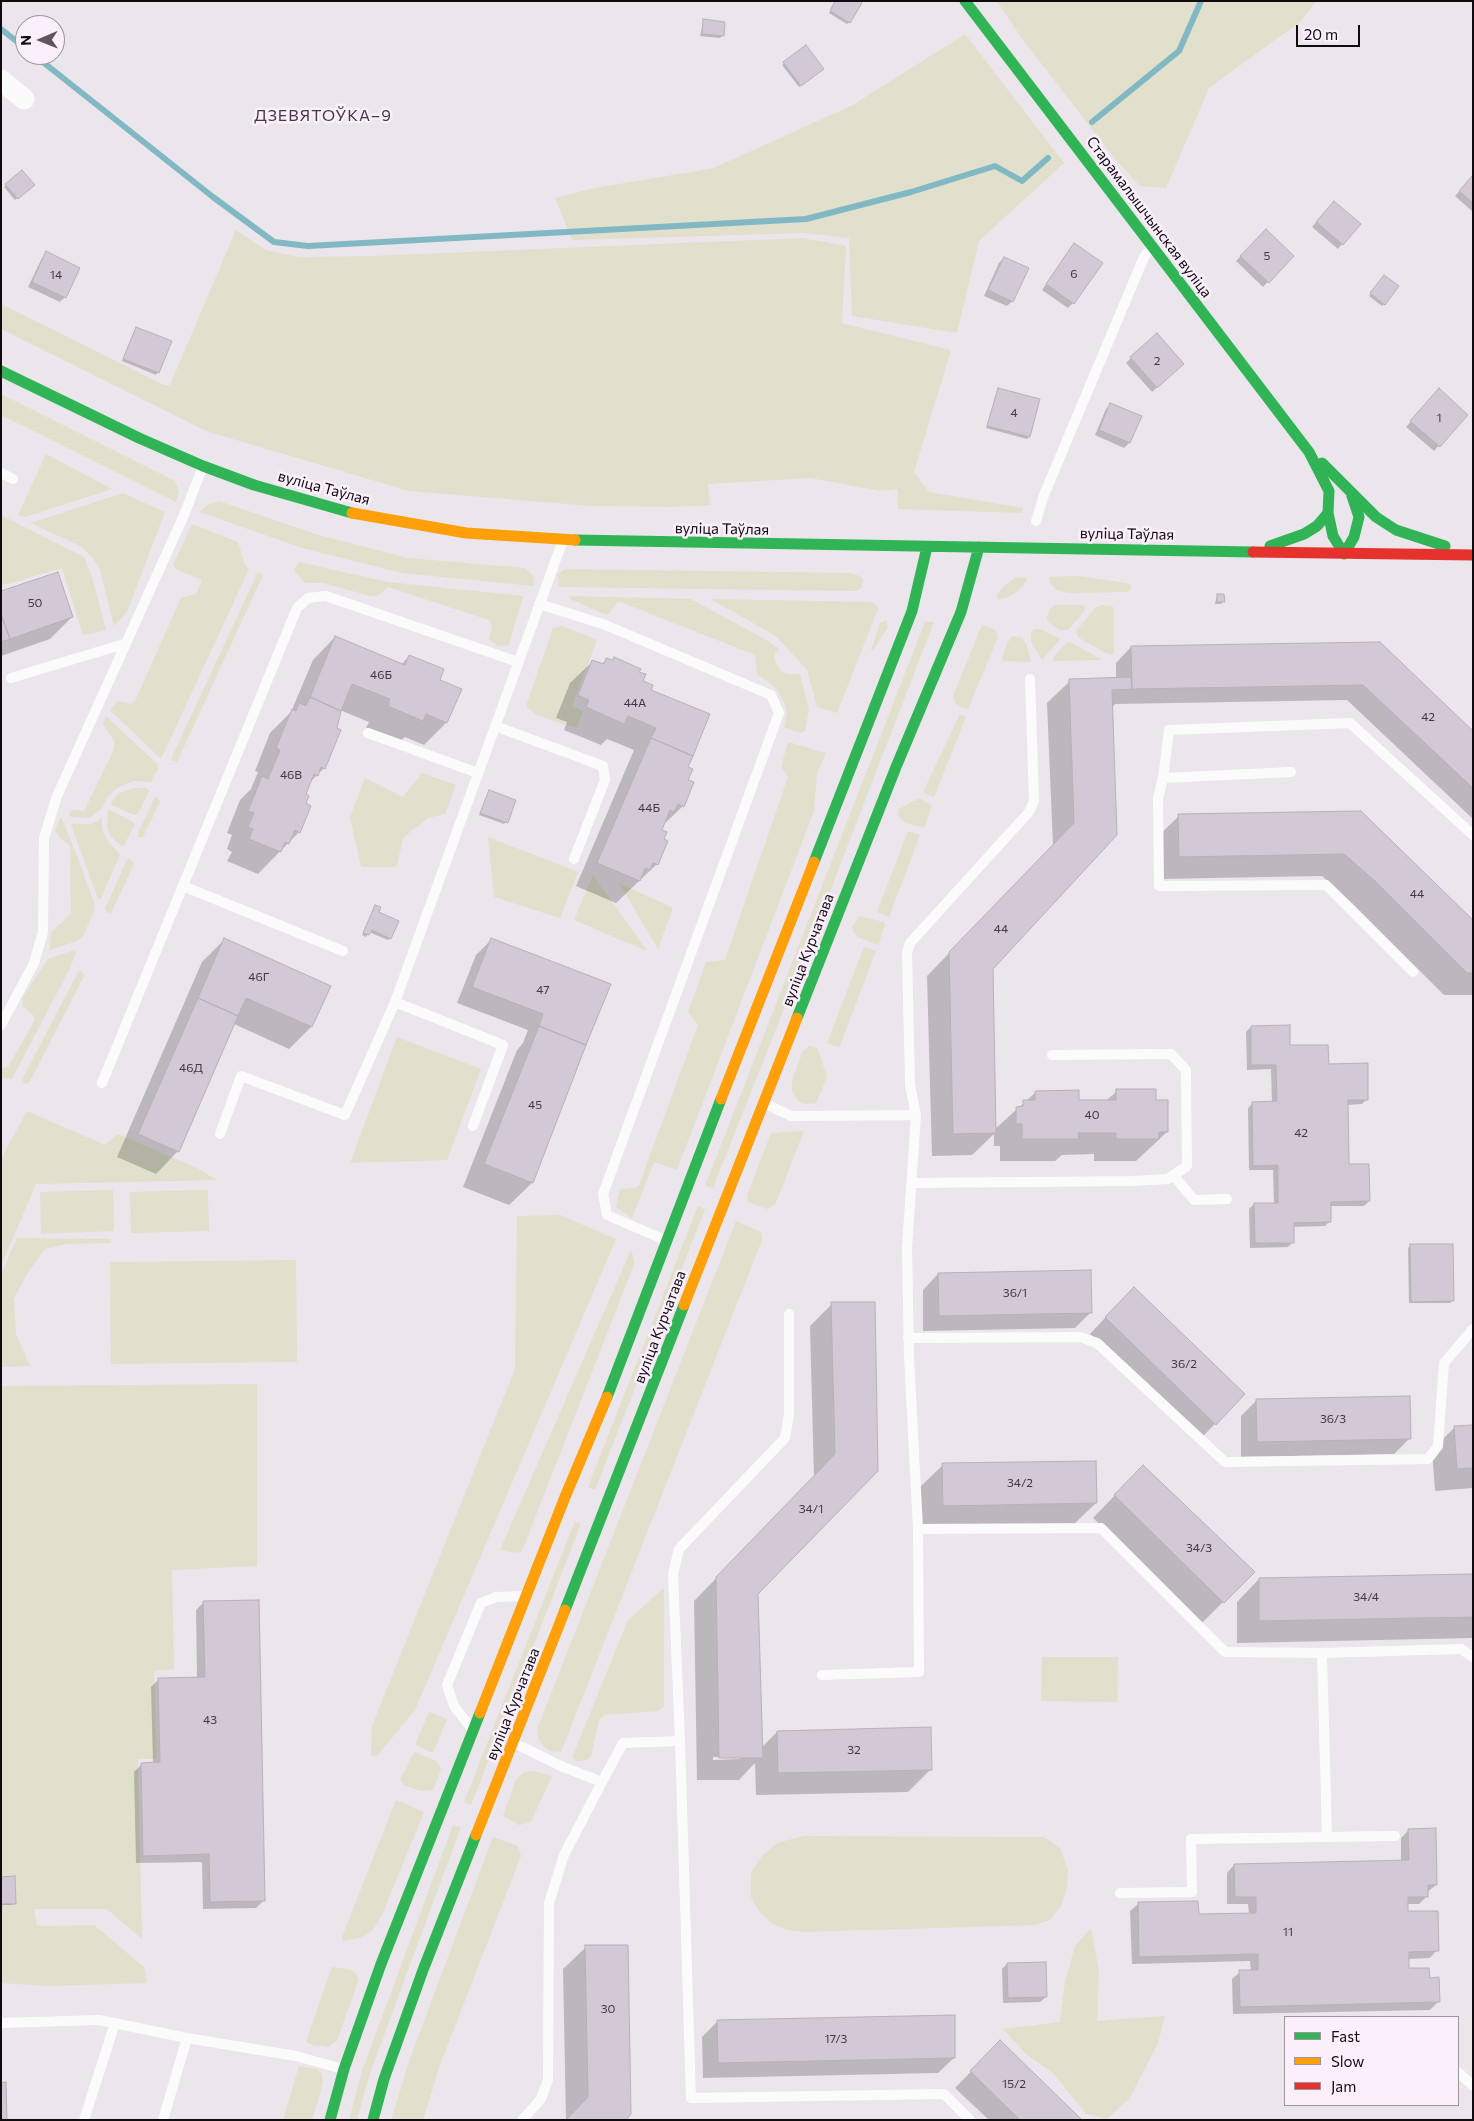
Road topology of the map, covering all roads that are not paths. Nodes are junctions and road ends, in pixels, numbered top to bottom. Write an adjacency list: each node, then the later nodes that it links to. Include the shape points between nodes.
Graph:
1 (965, 1): 4 (main road, Старамалышчынская вуліца)
2 (1, 80): 3 (street)
3 (24, 99)
4 (1152, 246): 6 (main road, Старамалышчынская вуліца); 12 (lane, via 1144,257 1044,494)
5 (1, 371): 7 (main road, вуліца Таўлая)
6 (1309, 452): 10 (main road); 11 (main road, via 1328,492)
7 (203, 466): 13 (main road, вуліца Таўлая, via 254,485 358,514 466,533); 20 (lane, via 184,515)
8 (1, 474): 9 (lane)
9 (13, 479)
10 (1352, 496): 17 (main road, via 1359,517 1354,537); 18 (main road, via 1396,530)
11 (1328, 513): 16 (main road, via 1317,526 1304,534); 17 (main road, via 1333,536)
12 (1036, 521)
13 (563, 539): 14 (main road, вуліца Таўлая); 19 (lane)
14 (927, 547): 15 (main road, вуліца Таўлая); 45 (main road, вуліца Курчатава, via 912,611)
15 (979, 547): 16 (main road, вуліца Таўлая); 38 (main road, вуліца Курчатава, via 961,612 896,767)
16 (1254, 552): 17 (main road, вуліца Таўлая)
17 (1344, 554): 18 (main road, вуліца Таўлая)
18 (1473, 555)
19 (540, 604): 21 (lane); 45 (lane, via 603,624 771,695 779,713 602,1194 607,1215)
20 (124, 644): 22 (lane); 35 (lane, via 54,805 44,838 44,932 34,964)
21 (518, 662): 24 (lane); 31 (lane, via 326,596 308,598 297,608)
22 (11, 678)
23 (1030, 679): 39 (lane, via 1034,801 1029,812 910,943 907,953 910,1085)
24 (495, 726): 27 (lane); 30 (lane, via 602,766 604,780)
25 (368, 733): 27 (lane)
26 (1291, 772): 28 (lane)
27 (478, 773): 34 (lane)
28 (1163, 778): 29 (lane, via 1169,730 1350,724); 33 (lane, via 1158,798 1159,886 1326,885)
29 (1473, 835)
30 (574, 860)
31 (183, 886): 32 (lane); 37 (lane)
32 (343, 951)
33 (1413, 972)
34 (394, 1002): 40 (lane, via 502,1045); 41 (lane, via 345,1114 241,1076)
35 (1, 1024)
36 (1052, 1055): 42 (lane, via 1170,1054 1186,1070 1187,1166)
37 (102, 1083)
38 (765, 1103): 39 (lane, via 791,1116); 50 (main road, вуліца Курчатава)
39 (916, 1115): 43 (lane)
40 (473, 1126)
41 (220, 1134)
42 (1174, 1176): 43 (lane, via 1134,1182); 44 (lane, via 1194,1200)
43 (912, 1183): 48 (lane, via 907,1247)
44 (1227, 1199)
45 (666, 1241): 52 (main road, вуліца Курчатава, via 569,1498)
46 (790, 1314): 57 (lane, via 790,1414 785,1438 679,1549 672,1574)
47 (1473, 1328): 48 (lane, via 1444,1363 1438,1446 1428,1459 1418,1460 1225,1462 1097,1343 1080,1337)
48 (908, 1338): 51 (lane)
49 (588, 1507): 50 (main road)
50 (604, 1513): 58 (main road, вуліца Курчатава)
51 (918, 1529): 53 (lane, via 1100,1528 1224,1652); 55 (lane, via 919,1672)
52 (526, 1596): 56 (main road, вуліца Курчатава); 56 (lane, via 496,1597 481,1603 447,1685 454,1706)
53 (1322, 1653): 54 (lane, via 1461,1649); 61 (lane)
54 (1473, 1657)
55 (822, 1675)
56 (473, 1731): 66 (main road, вуліца Курчатава, via 380,1964)
57 (680, 1741): 59 (lane, via 623,1743); 74 (lane, via 690,2098 944,2094)
58 (514, 1743): 59 (lane); 72 (main road, вуліца Курчатава, via 423,1970 384,2079)
59 (602, 1782): 73 (lane, via 564,1855 549,1903 548,2080 541,2099)
60 (1395, 1836): 61 (lane)
61 (1326, 1837): 62 (lane, via 1191,1839 1192,1892)
62 (1120, 1893)
63 (1, 2023): 64 (lane, via 99,2020)
64 (114, 2023): 65 (lane); 69 (lane)
65 (187, 2038): 66 (lane, via 296,2056); 70 (lane)
66 (344, 2069): 71 (main road, вуліца Курчатава)
67 (1459, 2073): 68 (lane)
68 (1473, 2086)
69 (84, 2120)
70 (163, 2120)
71 (330, 2120)
72 (373, 2120)
73 (522, 2120)
74 (970, 2120)

